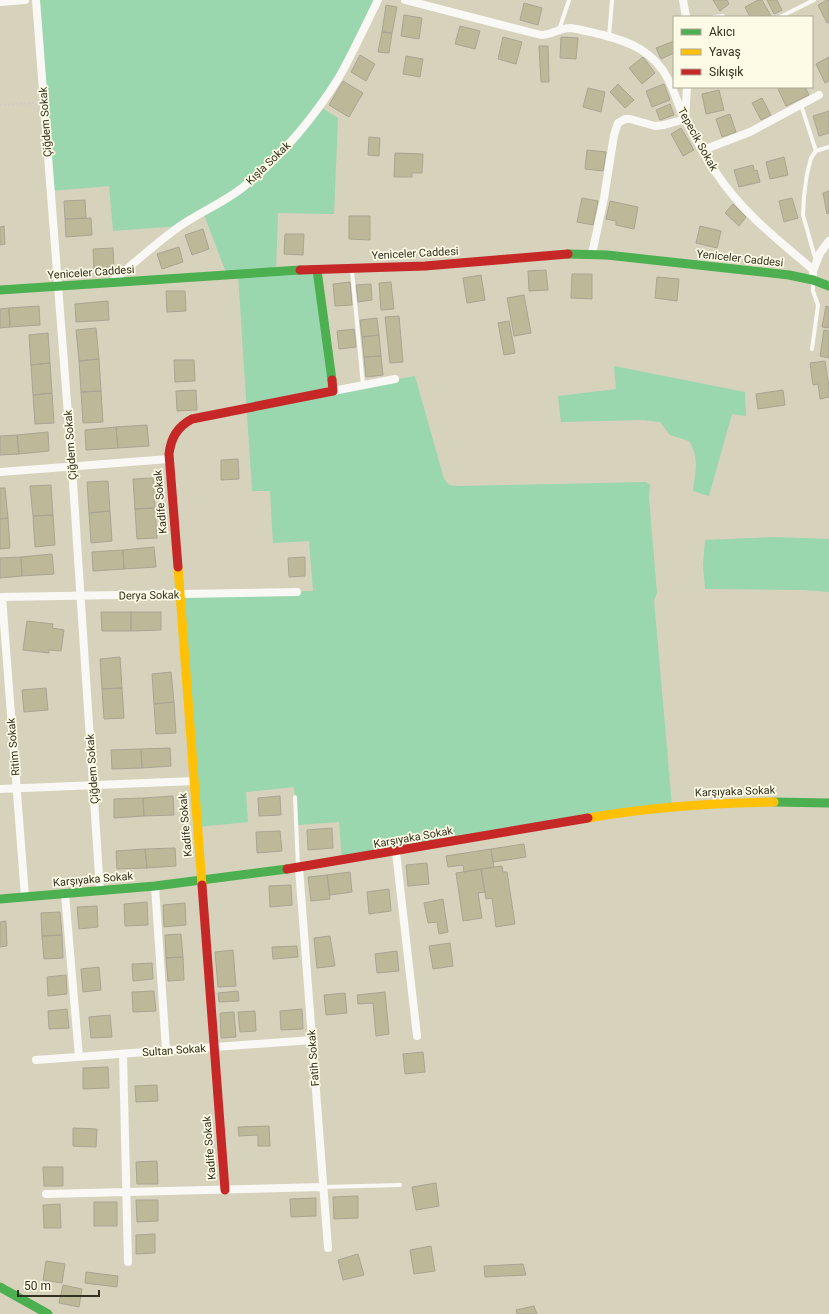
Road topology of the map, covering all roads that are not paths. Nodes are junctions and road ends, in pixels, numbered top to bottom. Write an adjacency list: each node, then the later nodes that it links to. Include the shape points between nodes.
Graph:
1 (25, 0): 9 (street)
2 (36, 0): 28 (street, Çiğdem Sokak)
3 (378, 0): 27 (street, Kışla Sokak, via 338,78 283,150 240,190 180,226)
4 (405, 0): 12 (street, Tepecik Sokak, via 541,35)
5 (569, 0): 12 (lane)
6 (612, 0): 13 (lane)
7 (683, 0): 10 (street)
8 (814, 0): 11 (lane)
9 (0, 2)
10 (686, 16)
11 (782, 16)
12 (559, 30): 13 (street, Tepecik Sokak, via 578,29)
13 (609, 37): 17 (street, Tepecik Sokak, via 644,50 652,57 668,80)
14 (687, 88): 17 (street)
15 (819, 95): 16 (street)
16 (801, 104): 19 (street, via 750,132); 20 (lane)
17 (685, 119): 19 (street, Tepecik Sokak); 22 (street, via 655,126 630,119 618,123)
18 (829, 147): 20 (lane)
19 (703, 150): 26 (street, Tepecik Sokak, via 729,192)
20 (816, 151): 23 (lane, via 809,164 803,206)
21 (829, 241): 23 (street)
22 (592, 254): 24 (street, Yeniceler Caddesi, via 425,266); 26 (street, Yeniceler Caddesi, via 789,275)
23 (816, 261): 26 (street)
24 (352, 268): 25 (street, Yeniceler Caddesi); 33 (lane)
25 (316, 270): 27 (street, Yeniceler Caddesi); 34 (street)
26 (813, 275): 29 (street, Yeniceler Caddesi); 31 (lane, via 813,291 818,304)
27 (112, 282): 28 (street, Yeniceler Caddesi)
28 (58, 286): 30 (street, Yeniceler Caddesi); 36 (street, Çiğdem Sokak)
29 (829, 286)
30 (0, 290)
31 (812, 349)
32 (395, 379): 33 (street)
33 (363, 385): 34 (street)
34 (333, 391): 35 (street, Kadife Sokak, via 192,419 177,430 170,447)
35 (169, 459): 36 (street); 39 (street, Kadife Sokak)
36 (72, 467): 37 (street); 40 (street, Çiğdem Sokak)
37 (0, 472)
38 (297, 592): 39 (street, Derya Sokak)
39 (180, 594): 40 (street, Derya Sokak); 42 (street, Kadife Sokak)
40 (81, 596): 41 (street, Derya Sokak); 43 (street, Çiğdem Sokak)
41 (1, 597): 45 (street, Ritim Sokak)
42 (194, 781): 43 (street); 50 (street, Kadife Sokak)
43 (94, 785): 45 (street); 52 (street, Çiğdem Sokak)
44 (0, 789): 45 (street)
45 (17, 789): 54 (street, Ritim Sokak)
46 (295, 797): 49 (lane)
47 (829, 803): 48 (street, Karşıyaka Sokak, via 737,802 659,807)
48 (396, 852): 49 (street, Karşıyaka Sokak); 56 (street)
49 (298, 868): 50 (street, Karşıyaka Sokak); 57 (street, Fatih Sokak)
50 (202, 880): 51 (street, Karşıyaka Sokak); 58 (street, Kadife Sokak)
51 (155, 886): 52 (street, Karşıyaka Sokak); 59 (street)
52 (100, 891): 53 (street, Karşıyaka Sokak)
53 (65, 894): 54 (street, Karşıyaka Sokak); 61 (street)
54 (25, 897): 55 (street, Karşıyaka Sokak)
55 (0, 899)
56 (416, 1036)
57 (312, 1040): 58 (street, Sultan Sokak); 64 (street, Fatih Sokak)
58 (213, 1047): 59 (street, Sultan Sokak); 65 (street, Kadife Sokak)
59 (166, 1050): 60 (street, Sultan Sokak)
60 (123, 1054): 61 (street, Sultan Sokak); 66 (street)
61 (79, 1057): 62 (street, Sultan Sokak)
62 (36, 1060)
63 (400, 1185): 64 (lane)
64 (323, 1187): 65 (street); 68 (street, Fatih Sokak)
65 (225, 1190): 66 (street)
66 (126, 1192): 67 (street); 69 (street)
67 (46, 1194)
68 (328, 1248)
69 (128, 1262)
70 (1, 1290): 71 (street)
71 (48, 1314)

